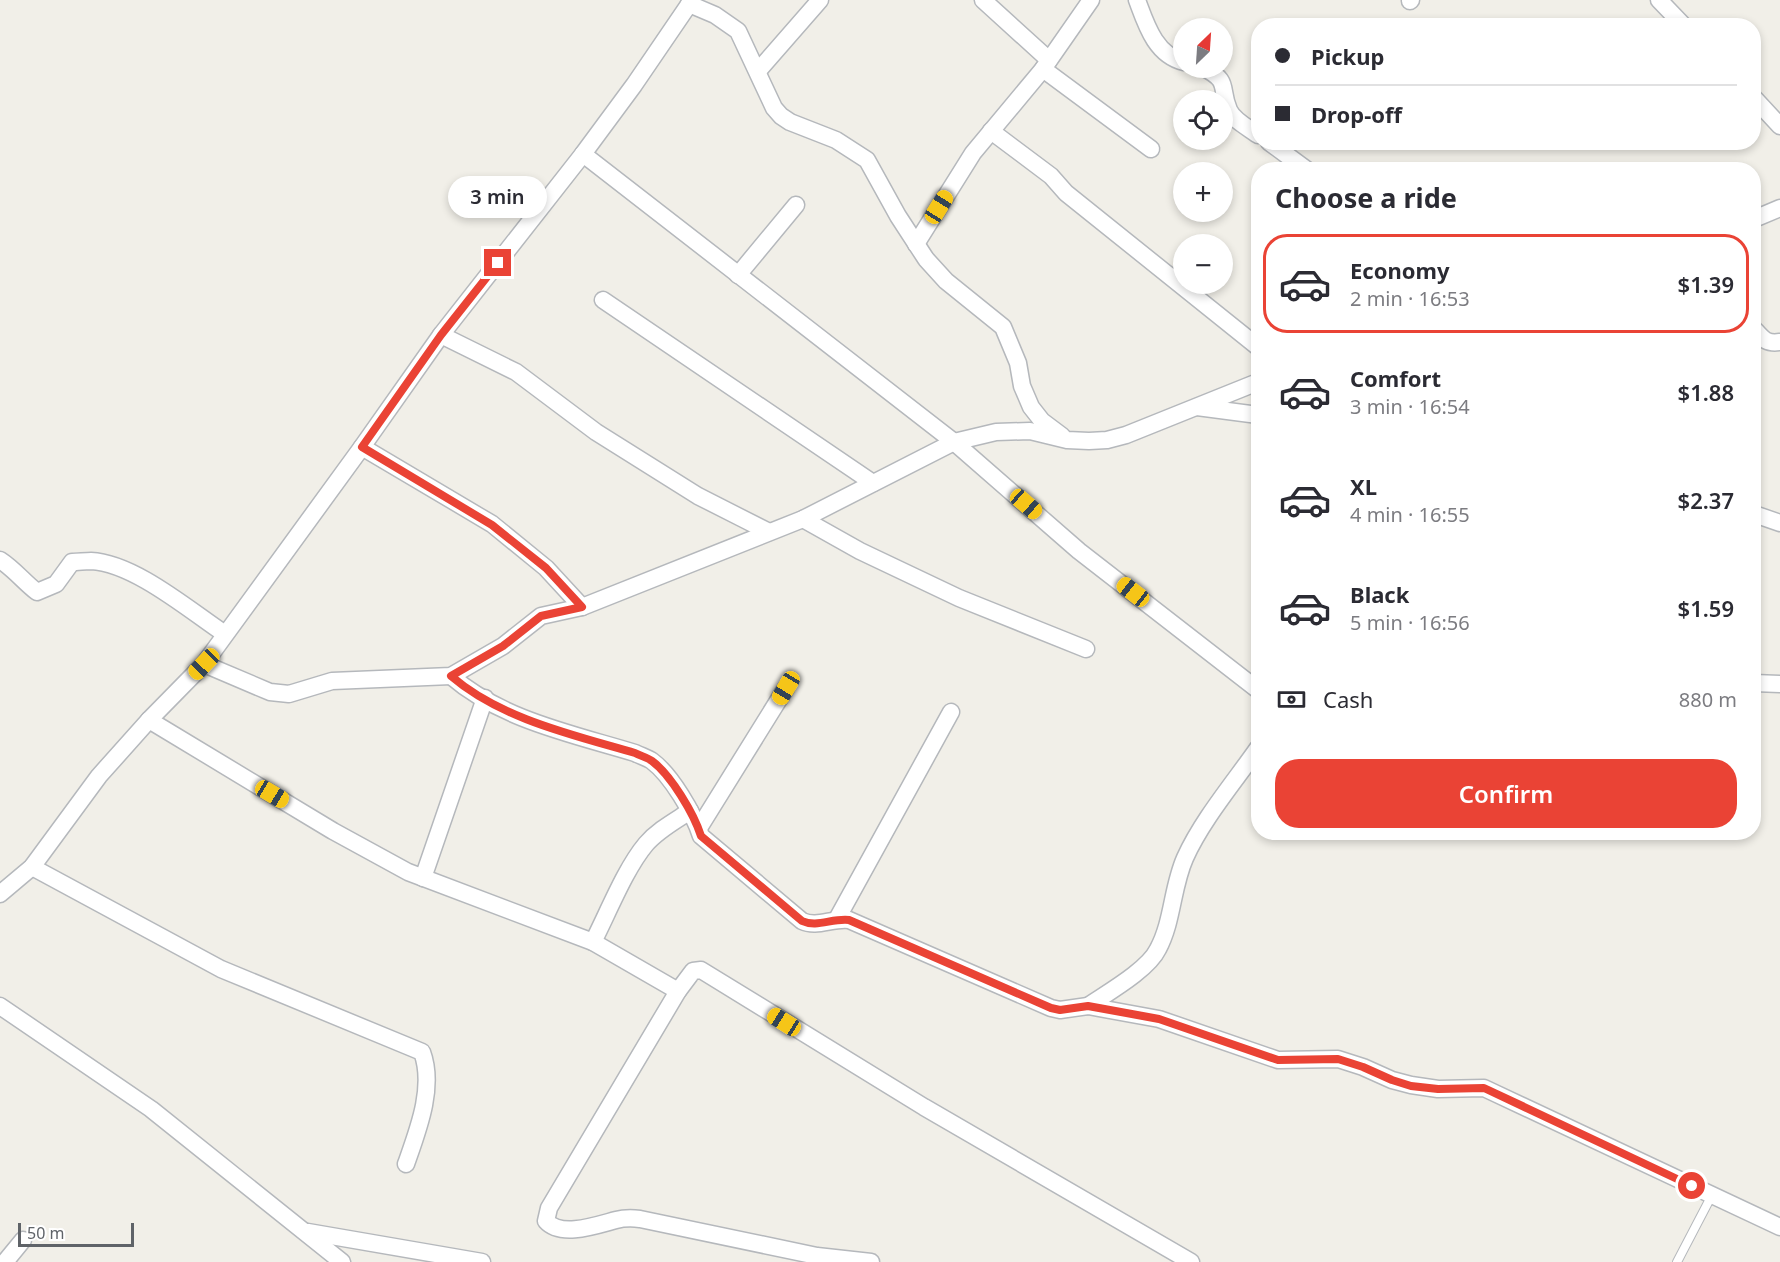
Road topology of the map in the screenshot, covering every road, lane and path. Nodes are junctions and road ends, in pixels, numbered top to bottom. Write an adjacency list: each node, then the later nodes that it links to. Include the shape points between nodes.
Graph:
1 (820, 0): 10 (street)
2 (982, 0): 9 (street)
3 (1090, 0): 9 (street)
4 (1137, 0): 8 (street, via 1154,40)
5 (1662, 1): 7 (street)
6 (691, 2): 10 (street, via 738,31); 18 (street)
7 (1677, 18)
8 (1173, 56)
9 (1046, 64): 15 (street); 16 (street)
10 (758, 71): 23 (street, via 774,108 782,116 836,140 867,160)
11 (1220, 78): 14 (street, via 1230,110)
12 (1761, 106): 13 (street)
13 (1780, 126)
14 (1251, 130)
15 (991, 131): 23 (street); 28 (street)
16 (1151, 149)
17 (1280, 150): 19 (street)
18 (583, 154): 24 (street); 26 (street)
19 (1295, 162)
20 (796, 206): 24 (street)
21 (1780, 208): 22 (street)
22 (1761, 216)
23 (916, 244): 33 (street, via 946,281 1003,327 1032,407 1042,421)
24 (738, 275): 34 (street)
25 (603, 300): 36 (street)
26 (441, 335): 35 (street); 40 (street, via 516,372 615,444 698,496)
27 (1761, 337): 29 (street, via 1769,344)
28 (1251, 341)
29 (1780, 342)
30 (1251, 385): 31 (street)
31 (1196, 407): 32 (street); 33 (street, via 1107,440)
32 (1251, 414)
33 (1067, 440): 34 (street, via 1030,431 996,432)
34 (954, 442): 36 (street); 49 (street, via 1079,551)
35 (362, 447): 42 (street, via 492,525 546,568); 43 (street)
36 (873, 483): 38 (street)
37 (1761, 516): 39 (street)
38 (803, 519): 40 (street); 44 (street, via 959,598)
39 (1780, 523)
40 (769, 532): 42 (street)
41 (0, 560): 43 (street, via 37,592 56,584 72,562 92,561 120,568)
42 (582, 607): 46 (street, via 541,616 503,646)
43 (225, 634): 45 (street)
44 (1086, 649)
45 (204, 664): 46 (street, via 270,692 289,694 332,681); 53 (street)
46 (451, 676): 51 (street)
47 (1761, 683): 48 (street)
48 (1780, 684)
49 (1251, 685)
50 (786, 688): 56 (street)
51 (486, 698): 55 (street, via 526,720 652,761); 58 (street)
52 (951, 712): 60 (street)
53 (149, 720): 57 (street, via 99,776); 58 (street, via 333,831)
54 (1251, 757): 64 (street, via 1195,837 1177,880 1158,951 1137,973)
55 (690, 811): 56 (street); 61 (street, via 645,845)
56 (699, 828): 60 (street, via 701,836 802,921 811,925)
57 (32, 867): 59 (street); 65 (street, via 221,969 422,1052 426,1063 425,1096)
58 (423, 878): 61 (street)
59 (0, 894)
60 (837, 919): 64 (street, via 849,920 1051,1008)
61 (593, 942): 62 (street)
62 (678, 991): 73 (street, via 549,1208 546,1221 554,1227 584,1229 640,1218 817,1256); 74 (street, via 693,971 701,970 924,1107)
63 (0, 1006): 68 (street, via 151,1109)
64 (1088, 1006): 66 (street, via 1159,1019 1278,1060 1338,1059 1411,1086 1484,1088)
65 (406, 1164)
66 (1712, 1196): 67 (street); 75 (lane)
67 (1780, 1227)
68 (305, 1232): 71 (street); 72 (street)
69 (24, 1240): 70 (street)
70 (5, 1262)
71 (342, 1262)
72 (482, 1262)
73 (871, 1262)
74 (1191, 1262)
75 (1677, 1262)

